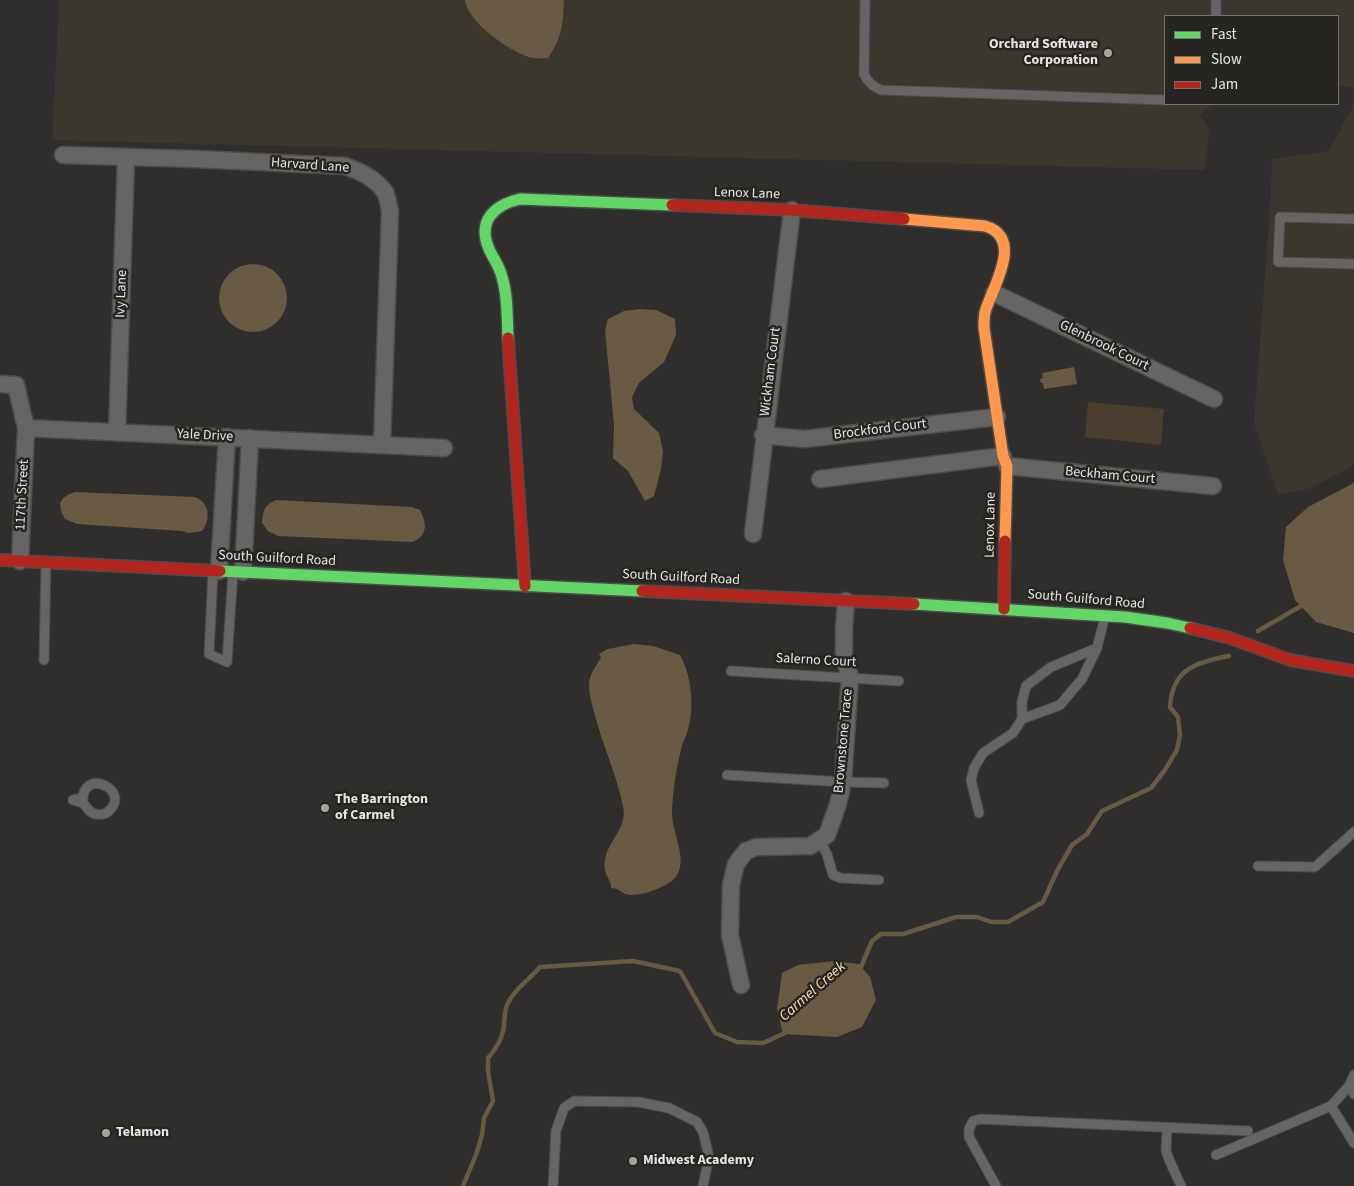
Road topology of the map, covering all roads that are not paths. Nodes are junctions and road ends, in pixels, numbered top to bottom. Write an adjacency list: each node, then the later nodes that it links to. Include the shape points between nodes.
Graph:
1 (866, 0): 4 (lane, via 864,74 867,81 881,90)
2 (1216, 0): 3 (lane)
3 (1216, 15)
4 (1164, 100)
5 (64, 155): 6 (street, Harvard Lane)
6 (126, 157): 15 (street, Ivy Lane); 19 (street, Harvard Lane, via 344,166 360,170 386,193 390,212)
7 (792, 210): 10 (main road, Lenox Lane, via 989,227 997,231 1005,244); 16 (street, Wickham Court); 29 (main road, Lenox Lane, via 509,200 492,212 486,222 486,238 502,277 505,295)
8 (1354, 219): 9 (lane, via 1280,217 1278,262)
9 (1354, 264)
10 (994, 293): 12 (street, Glenbrook Court); 13 (main road, Lenox Lane, via 985,314 984,328)
11 (0, 384): 14 (street, via 16,385)
12 (1214, 398)
13 (997, 416): 16 (street, Brockford Court, via 804,439); 21 (main road, Lenox Lane)
14 (26, 428): 15 (street, Yale Drive); 26 (street, 117th Street)
15 (117, 432): 17 (street, Yale Drive)
16 (763, 435): 24 (street, Wickham Court)
17 (227, 437): 18 (street, Yale Drive); 28 (street)
18 (250, 438): 19 (street, Yale Drive); 28 (street)
19 (382, 445): 20 (street, Yale Drive)
20 (444, 448)
21 (1005, 461): 22 (street); 23 (street, Beckham Court); 31 (main road, Lenox Lane)
22 (820, 479)
23 (1213, 486)
24 (752, 534)
25 (0, 560): 26 (main road, South Guilford Road)
26 (20, 561): 27 (main road, South Guilford Road)
27 (46, 562): 28 (main road, South Guilford Road); 34 (lane)
28 (227, 571): 28 (lane, via 227,662 209,654); 29 (main road, South Guilford Road)
29 (525, 586): 30 (main road, South Guilford Road)
30 (846, 601): 31 (main road, South Guilford Road); 37 (street, Brownstone Trace, via 844,657)
31 (1004, 609): 32 (main road, South Guilford Road)
32 (1105, 615): 33 (lane); 36 (main road, South Guilford Road, via 1167,623 1230,638 1290,660)
33 (1097, 648): 39 (lane, via 1082,679 1060,706); 39 (lane, via 1051,667 1026,686)
34 (44, 660)
35 (731, 671): 37 (lane, Salerno Court)
36 (1354, 671)
37 (850, 676): 38 (lane, Salerno Court); 41 (street, Brownstone Trace)
38 (900, 680)
39 (1022, 718): 43 (lane, via 1013,732 983,753 974,768 971,780)
40 (727, 776): 41 (lane)
41 (843, 782): 42 (lane); 45 (street, Brownstone Trace, via 827,834)
42 (884, 783)
43 (978, 813)
44 (1354, 832): 46 (lane, via 1315,867)
45 (819, 840): 47 (lane, via 832,874 841,878); 48 (street, via 810,846 756,847 746,851 736,864 731,885 730,935)
46 (1258, 866)
47 (879, 880)
48 (741, 985)
49 (1354, 1075): 50 (lane)
50 (1352, 1090): 51 (lane)
51 (1331, 1106): 54 (lane); 55 (lane)
52 (1167, 1128): 53 (lane); 58 (lane, via 973,1121 969,1137); 59 (lane, via 1166,1150)
53 (1248, 1131)
54 (1354, 1143)
55 (1216, 1155)
56 (553, 1186): 57 (lane, via 556,1131 564,1108 574,1101 638,1102 669,1108 697,1122 709,1157)
57 (703, 1186)
58 (996, 1186)
59 (1181, 1186)

